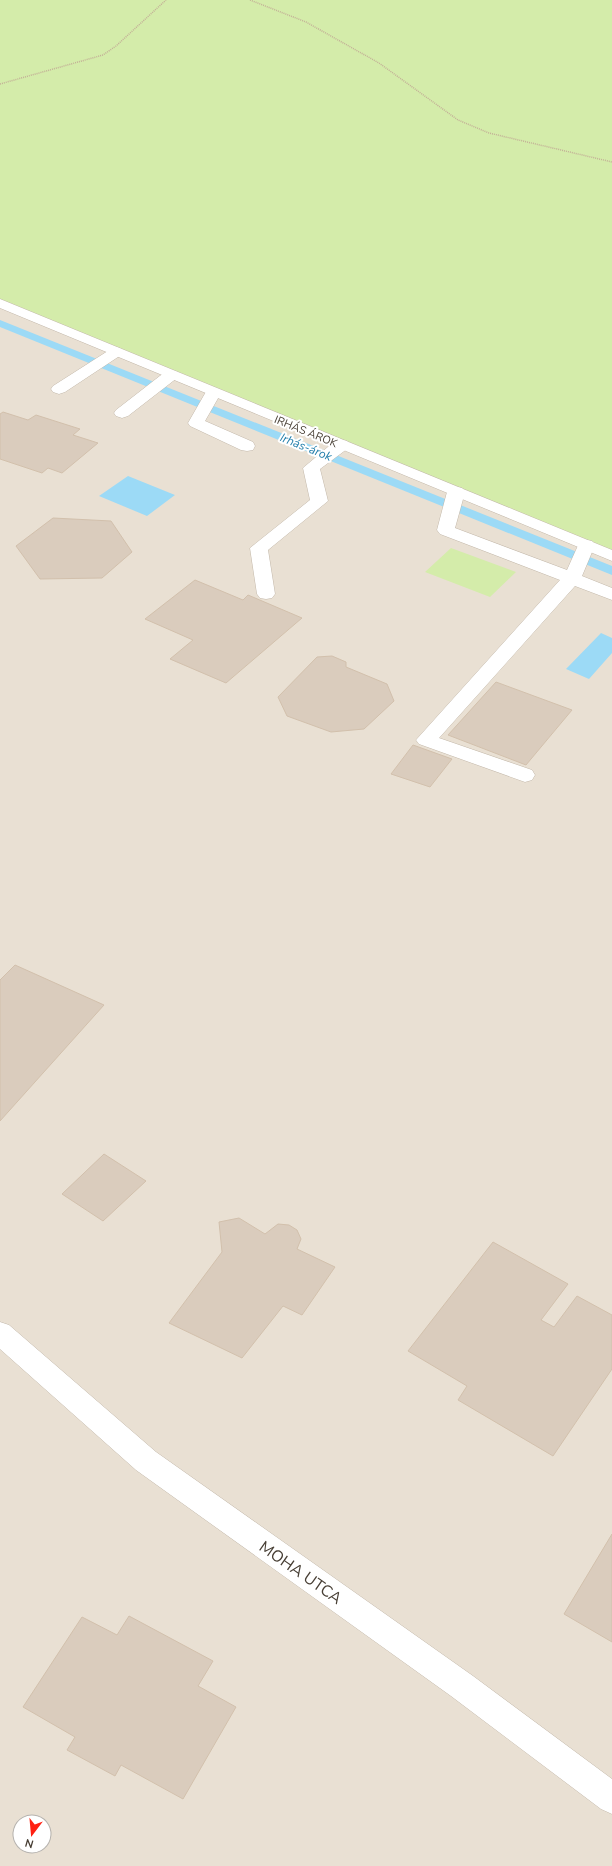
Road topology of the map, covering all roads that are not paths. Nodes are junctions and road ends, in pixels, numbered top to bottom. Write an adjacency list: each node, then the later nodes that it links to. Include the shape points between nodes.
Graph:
1 (1, 305): 2 (street, IRHÁS ÁROK)
2 (116, 352): 3 (street, IRHÁS ÁROK); 4 (street)
3 (171, 375): 5 (street, IRHÁS ÁROK); 6 (street)
4 (59, 389)
5 (213, 393): 7 (street, IRHÁS ÁROK); 8 (street, via 196,423)
6 (122, 413)
7 (341, 445): 9 (street, IRHÁS ÁROK); 13 (street, via 311,468 319,501 259,548)
8 (246, 446)
9 (456, 492): 10 (street, IRHÁS ÁROK); 12 (street, via 446,530)
10 (586, 545): 11 (street, IRHÁS ÁROK); 12 (street)
11 (612, 556)
12 (572, 578): 14 (street); 15 (street, via 426,740)
13 (266, 594)
14 (612, 595)
15 (525, 775)
16 (0, 1333): 17 (street, MOHA UTCA, via 146,1461 462,1686)
17 (612, 1798)

